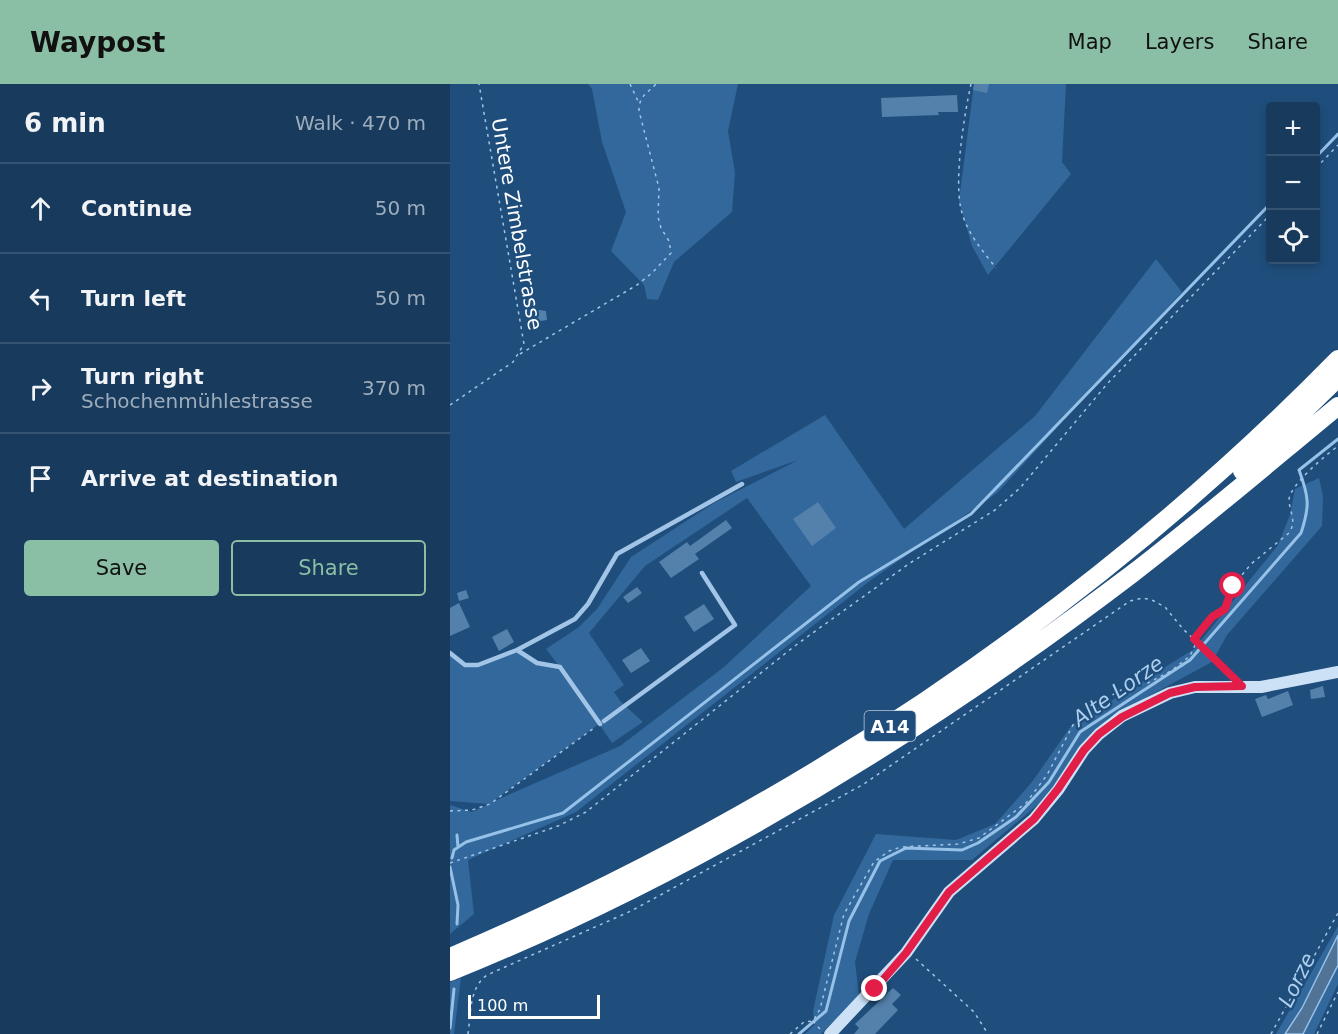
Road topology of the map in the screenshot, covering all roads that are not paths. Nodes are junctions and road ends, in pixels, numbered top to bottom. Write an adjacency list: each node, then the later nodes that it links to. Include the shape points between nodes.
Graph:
1 (1338, 359): 10 (highway, A14, via 1233,460 1134,546 1012,642 910,713 804,780 690,844 579,900)
2 (1338, 378): 7 (highway, A14, via 1203,507)
3 (1338, 406): 7 (highway, via 1180,536)
4 (742, 484): 6 (lane, via 617,554 575,619)
5 (702, 573): 6 (lane, via 735,625 602,722 560,667 537,663)
6 (517, 650): 8 (lane, via 478,665 465,665)
7 (1023, 651): 11 (highway, A14, via 886,746 740,834 583,914)
8 (450, 652)
9 (1338, 672): 12 (street, via 1275,685 1195,687 1170,693 1122,717 1084,750 1034,819 949,892 906,953)
10 (450, 957)
11 (450, 972)
12 (827, 1033)

